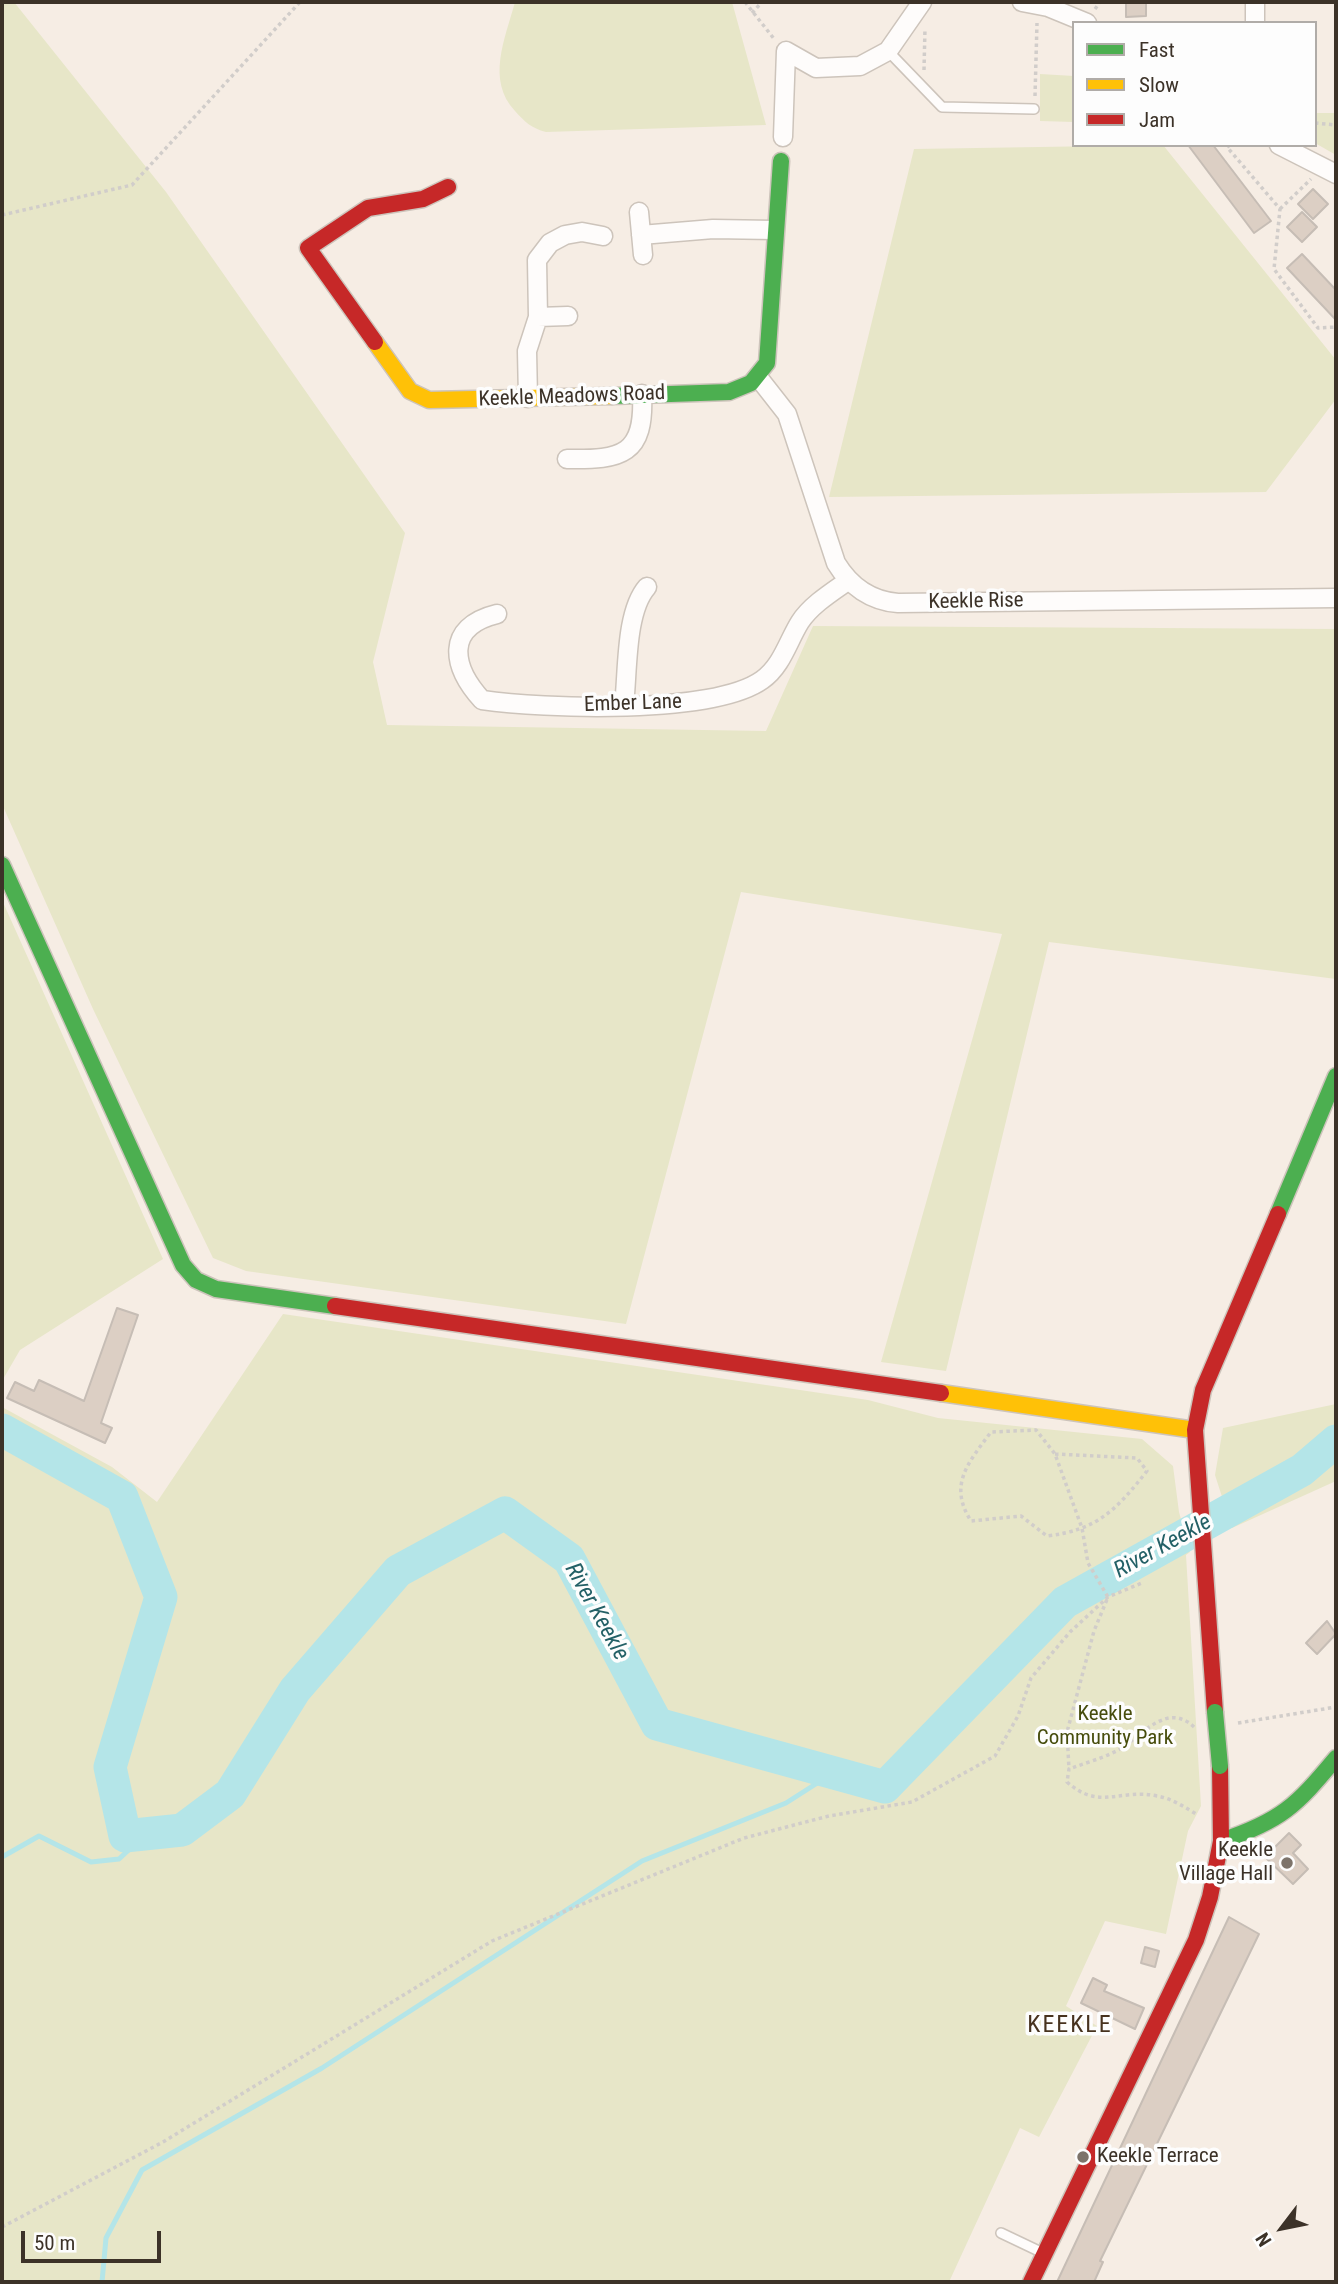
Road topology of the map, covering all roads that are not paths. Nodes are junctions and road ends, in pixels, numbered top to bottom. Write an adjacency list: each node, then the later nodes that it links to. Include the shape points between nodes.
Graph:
1 (922, 2): 6 (street)
2 (1255, 2): 5 (street)
3 (1030, 3): 4 (street)
4 (1081, 21)
5 (1255, 21)
6 (888, 51): 7 (lane, via 942,107); 8 (street, via 860,65 816,68 786,51)
7 (1034, 109)
8 (783, 137)
9 (1283, 147): 11 (street)
10 (781, 161): 14 (street)
11 (1329, 171)
12 (448, 187): 22 (street, Keekle Meadows Road, via 423,199 368,208 308,248 410,391 441,401)
13 (639, 212): 15 (street)
14 (774, 230): 15 (street); 20 (street, via 768,355)
15 (641, 235): 17 (street)
16 (603, 236): 19 (street, via 571,233 544,248 535,273)
17 (643, 255)
18 (568, 316): 19 (street)
19 (538, 317): 22 (street, via 527,351)
20 (758, 377): 21 (street, Keekle Meadows Road, via 729,392); 24 (street, Keekle Rise, via 787,414 831,553)
21 (642, 394): 22 (street, Keekle Meadows Road); 23 (street, via 640,436 631,449 606,458)
22 (528, 398)
23 (567, 459)
24 (849, 580): 26 (street, Keekle Rise, via 873,598 898,603); 28 (street, Ember Lane, via 801,620 777,665 763,680 741,691 682,704)
25 (647, 587): 28 (street, via 633,614)
26 (1336, 598)
27 (497, 614): 28 (street, Ember Lane, via 476,619 461,635 459,656 465,681 482,700 539,706)
28 (624, 705)
29 (2, 865): 31 (street, via 183,1265 196,1280 216,1289)
30 (1336, 1076): 31 (street, via 1203,1390)
31 (1195, 1430): 33 (street, bridge, via 1220,1766)
32 (1336, 1758): 33 (street, via 1301,1800 1263,1827)
33 (1221, 1841): 35 (street, via 1196,1940)
34 (1001, 2233): 35 (lane)
35 (1045, 2254): 36 (street)
36 (1031, 2282)

